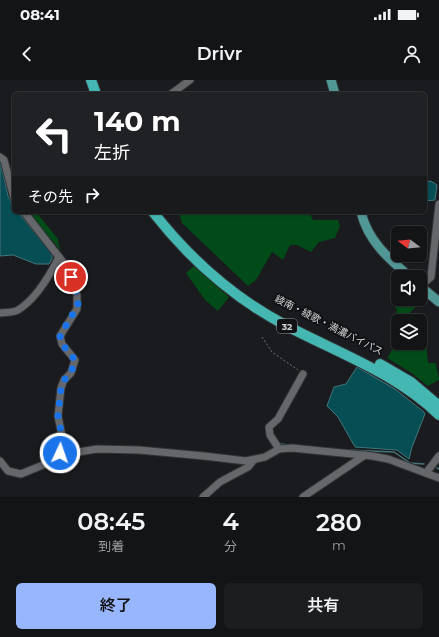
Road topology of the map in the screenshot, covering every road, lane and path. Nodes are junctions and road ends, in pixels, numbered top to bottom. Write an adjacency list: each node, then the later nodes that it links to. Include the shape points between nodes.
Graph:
1 (84, 80): 5 (highway)
2 (91, 80): 6 (highway)
3 (190, 80): 7 (street)
4 (331, 80): 8 (main road)
5 (88, 92)
6 (95, 92)
7 (174, 92)
8 (334, 92)
9 (0, 157): 11 (street, via 4,160)
10 (12, 169): 11 (street)
11 (7, 171): 12 (street)
12 (12, 190)
13 (439, 204): 20 (street, via 431,277)
14 (26, 214): 18 (street)
15 (155, 214): 27 (highway, 綾南・綾歌・満濃バイパス / 32, via 200,264 236,294 283,324 386,375)
16 (163, 214): 26 (highway, 綾南・綾歌・満濃バイパス / 32, via 204,260 240,289 287,320 400,376)
17 (361, 214): 19 (main road, via 364,225 373,240)
18 (59, 258): 23 (street, via 44,283 22,307); 31 (street, via 68,269 78,305 60,336 62,344 75,360 71,373 61,388 58,416 62,436)
19 (402, 270)
20 (427, 280)
21 (427, 292): 22 (main road)
22 (439, 302)
23 (0, 314)
24 (262, 337): 25 (path, via 272,352)
25 (303, 374): 28 (street, via 278,419 269,427 270,435)
26 (439, 406)
27 (439, 415)
28 (278, 449): 29 (street); 33 (street)
29 (365, 455): 34 (street, via 388,459); 37 (street)
30 (439, 456): 34 (street)
31 (61, 457): 32 (street, via 20,474 11,472); 33 (street, via 111,449)
32 (0, 461)
33 (253, 461): 36 (street, via 248,467 220,482)
34 (426, 473): 35 (street)
35 (439, 478)
36 (203, 497)
37 (303, 497)

